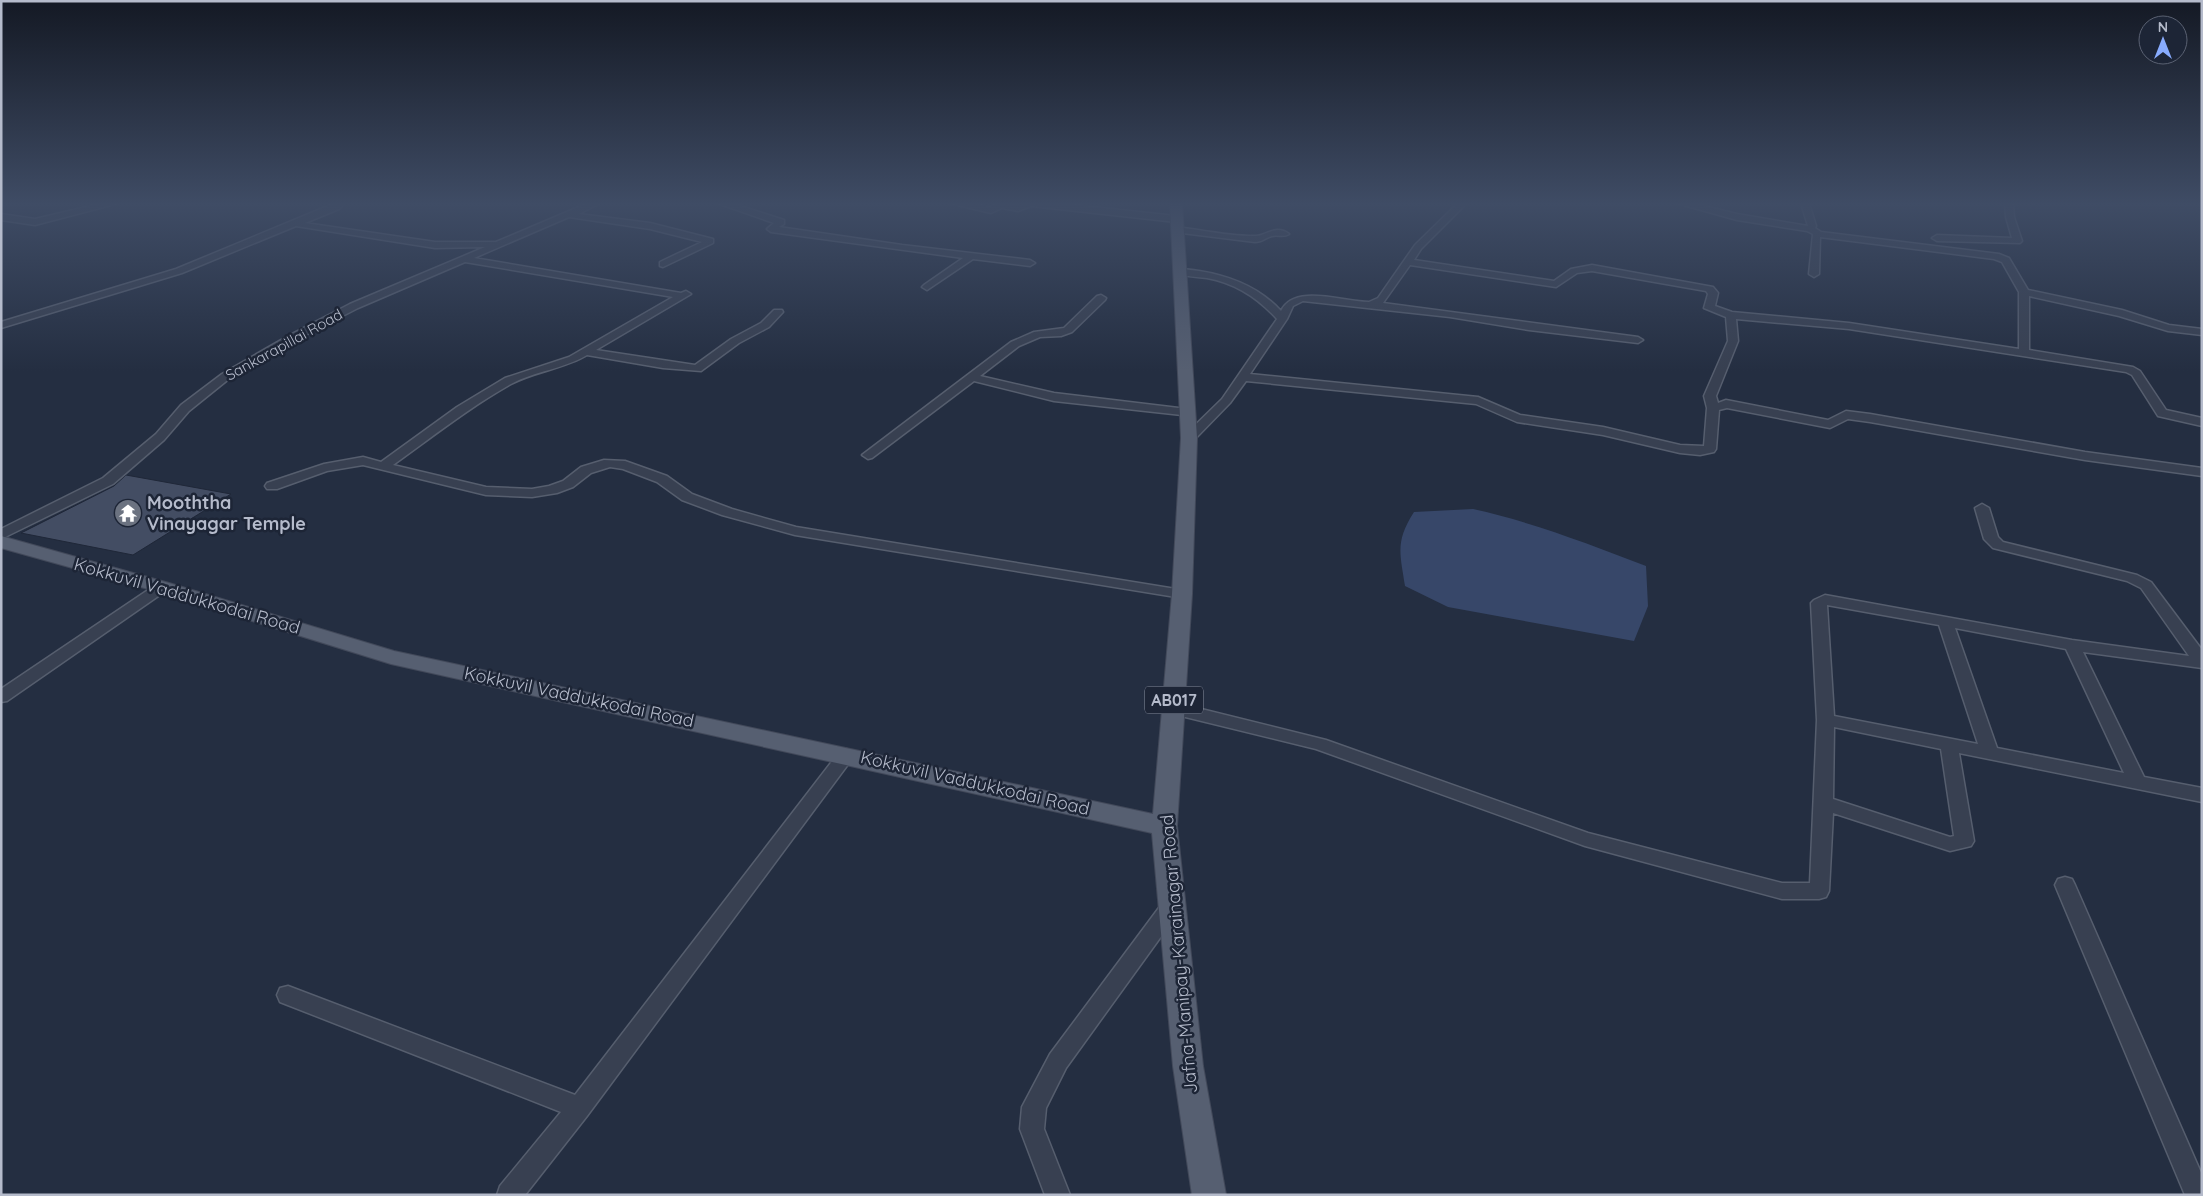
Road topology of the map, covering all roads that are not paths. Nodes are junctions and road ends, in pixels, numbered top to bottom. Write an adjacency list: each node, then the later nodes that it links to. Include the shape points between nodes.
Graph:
1 (207, 259): 22 (street)
2 (463, 259): 25 (street, via 684,295); 38 (street, Sankarapillai Road, via 354,306 226,376 185,408 160,437 108,482)
3 (674, 259): 12 (street)
4 (967, 259): 15 (street)
5 (988, 259): 11 (street)
6 (1178, 259): 13 (main road, Jafna-Manipay-Karainagar Road / AB017)
7 (1410, 259): 10 (street)
8 (1815, 259): 14 (street)
9 (2003, 259): 16 (street)
10 (1408, 262): 18 (street, via 1382,300); 20 (street, via 1556,284 1574,271 1592,268 1709,289 1713,293 1709,308)
11 (1030, 263)
12 (663, 264)
13 (1179, 272): 21 (street, via 1216,277 1251,290 1269,302); 30 (main road, Jafna-Manipay-Karainagar Road / AB017)
14 (1814, 274)
15 (927, 287)
16 (2024, 292): 23 (street, via 2122,313 2168,328); 26 (street)
17 (1101, 298): 27 (street, via 1068,330 1038,334 1015,344)
18 (1371, 305): 21 (street, via 1302,298 1290,304); 24 (street)
19 (778, 312): 25 (street, via 765,325 735,341 697,369)
20 (1731, 315): 26 (street, via 1849,326); 29 (street, via 1733,341 1710,396)
21 (1282, 319): 28 (street)
22 (1, 325)
23 (2202, 332)
24 (1638, 340)
25 (586, 352): 34 (street, via 509,380)
26 (2024, 354): 31 (street, via 2129,368 2136,373 2162,413)
27 (972, 377): 30 (street, via 1054,397); 33 (street)
28 (1244, 377): 29 (street, via 1478,400 1517,418 1700,451 1710,449); 32 (street, via 1226,402)
29 (1713, 408): 35 (street, via 1726,404 1830,424 1846,416 1870,418 2085,456)
30 (1187, 413): 32 (main road, Jafna-Manipay-Karainagar Road / AB017)
31 (2202, 422)
32 (1189, 438): 41 (main road, Jafna-Manipay-Karainagar Road / AB017)
33 (868, 455)
34 (383, 466): 36 (street, via 363,461 324,468); 41 (street, via 486,491 532,493 568,484 586,470 609,463 625,465 662,480 687,497 795,531)
35 (2202, 472)
36 (272, 486)
37 (1982, 508): 44 (street, via 1991,539 1998,545 2132,578 2146,585)
38 (1, 535)
39 (1, 542): 40 (main road, Kokkuvil Vaddukkodai Road)
40 (162, 588): 45 (street); 50 (main road, Kokkuvil Vaddukkodai Road, via 391,657)
41 (1182, 594): 46 (main road, Jafna-Manipay-Karainagar Road / AB017)
42 (1945, 621): 43 (street); 47 (street, via 1825,600 1819,603); 49 (street)
43 (2072, 644): 44 (street); 51 (street)
44 (2202, 662)
45 (1, 697)
46 (1173, 708): 53 (street, via 1320,744 1585,839 1782,891 1818,891); 54 (main road, Jafna-Manipay-Karainagar Road / AB017)
47 (1826, 720): 48 (street); 53 (street)
48 (1949, 744): 49 (street); 53 (street, via 1964,841 1950,844)
49 (1990, 753): 51 (street)
50 (846, 754): 54 (main road, Kokkuvil Vaddukkodai Road); 58 (street)
51 (2137, 782): 52 (street)
52 (2202, 795)
53 (1824, 803)
54 (1164, 826): 56 (main road, Jafna-Manipay-Karainagar Road / AB017)
55 (2065, 885): 62 (street)
56 (1172, 906): 60 (street, via 1058,1061 1034,1107 1032,1129); 61 (main road, Jafna-Manipay-Karainagar Road / AB017, via 1188,1066)
57 (288, 995): 58 (street)
58 (579, 1108): 59 (street)
59 (509, 1195)
60 (1058, 1195)
61 (1208, 1195)
62 (2198, 1195)

